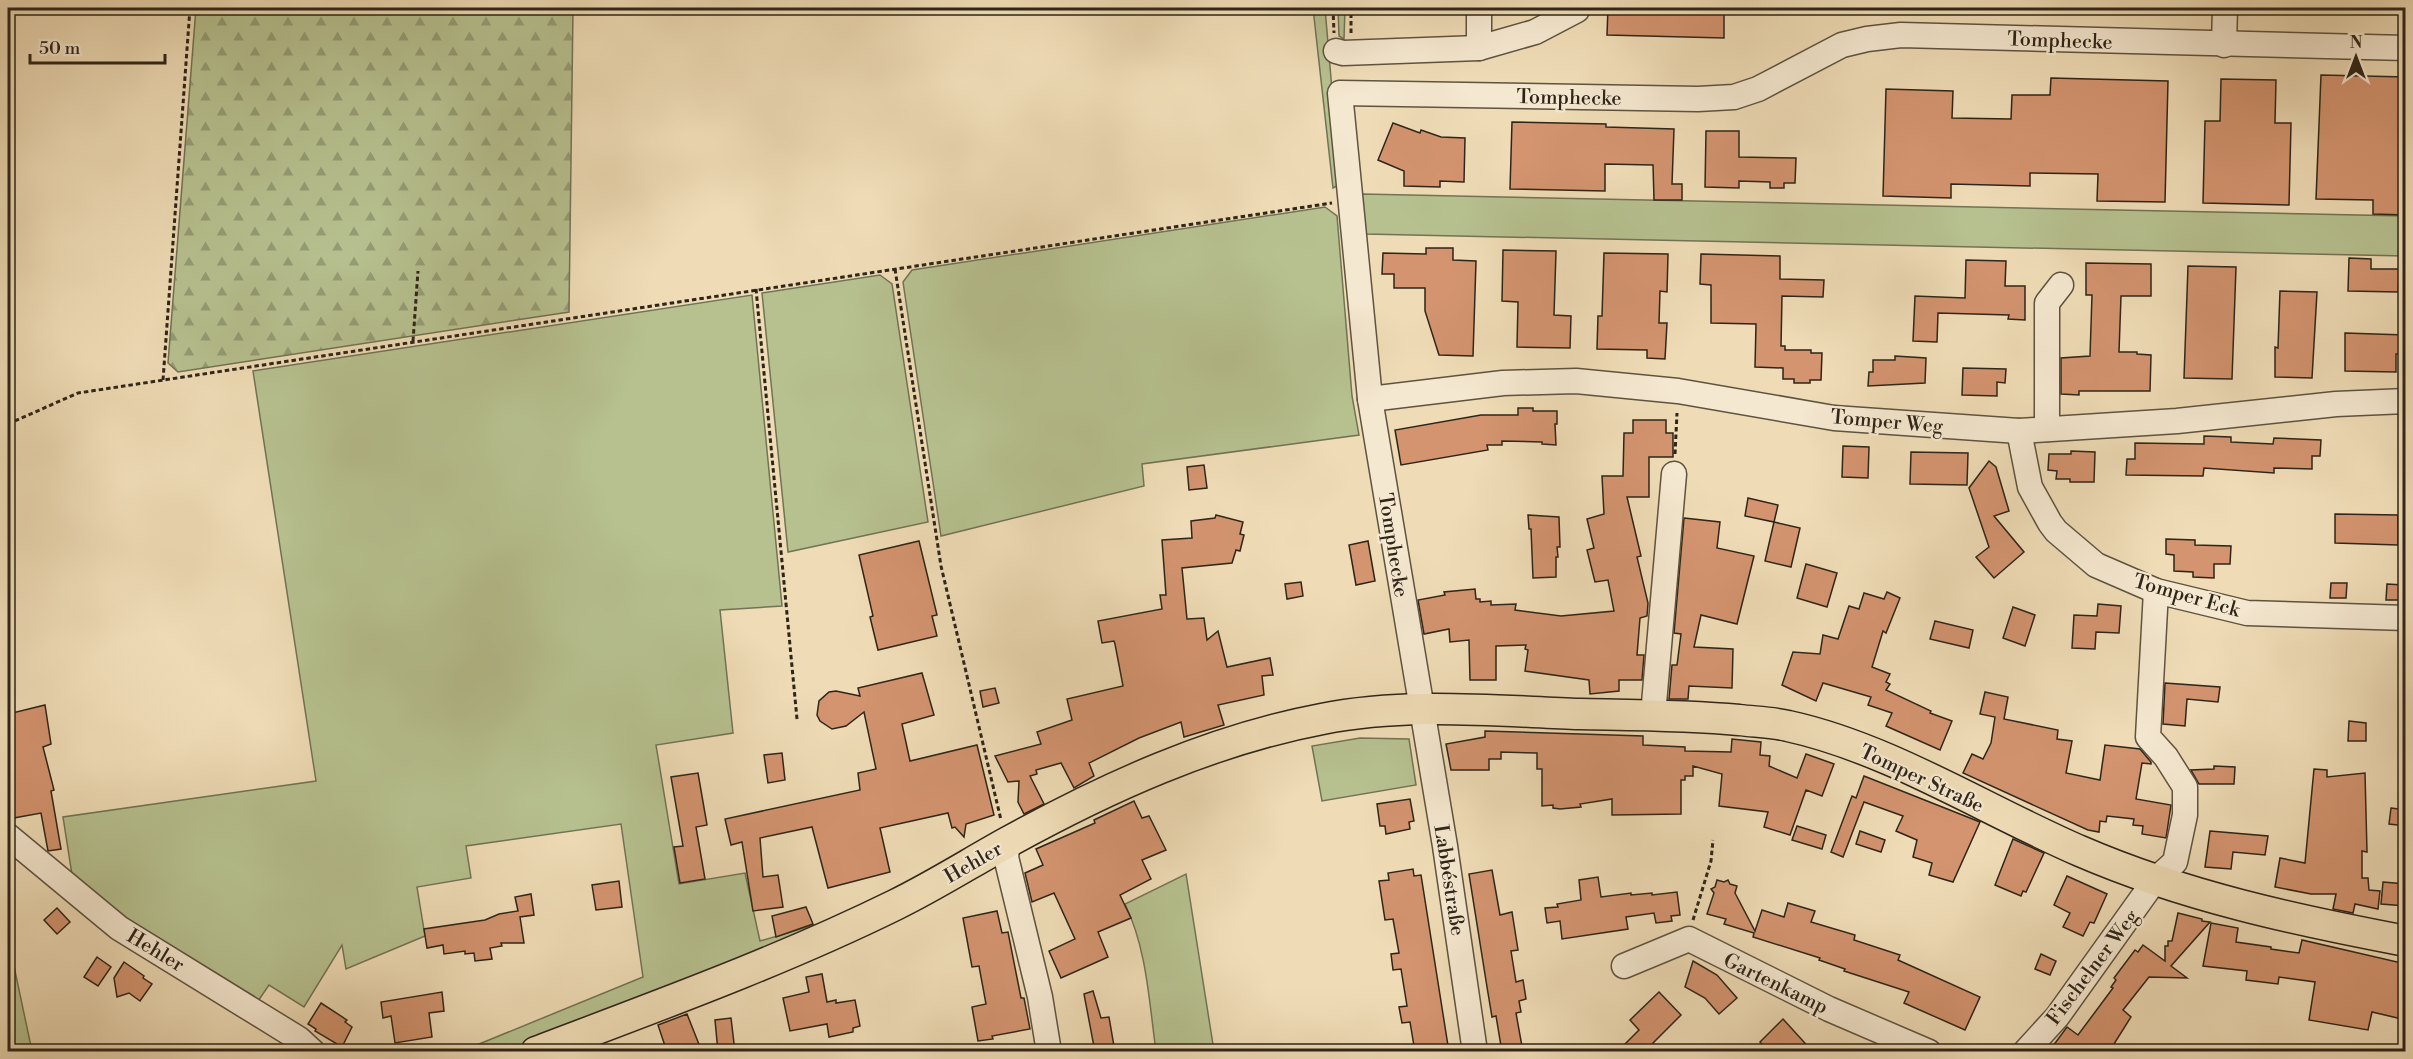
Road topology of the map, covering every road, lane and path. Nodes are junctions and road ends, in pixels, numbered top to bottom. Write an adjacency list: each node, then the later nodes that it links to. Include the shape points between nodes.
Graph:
1 (190, 8): 15 (path)
2 (1479, 8): 6 (street)
3 (2225, 8): 5 (street)
4 (1577, 10): 6 (street, via 1535,32)
5 (2224, 45): 7 (street, Tomphecke); 9 (street, Tomphecke, via 1901,35 1842,45 1758,89 1734,97 1340,93)
6 (1479, 48): 8 (street)
7 (2406, 48)
8 (1336, 51)
9 (1350, 200): 10 (path); 17 (street, Tomphecke)
10 (895, 268): 13 (path); 30 (path, via 941,566)
11 (418, 271): 14 (path)
12 (2061, 285): 20 (street, via 2048,303)
13 (756, 289): 14 (path); 27 (path)
14 (413, 341): 15 (path)
15 (162, 380): 19 (path, via 78,393)
16 (1678, 391): 17 (street, Tomper Weg, via 1576,381 1524,382); 21 (street, Tomper Weg, via 1834,418); 22 (path)
17 (1370, 399): 25 (street, Tomphecke)
18 (2406, 401): 20 (street, Tomper Weg)
19 (8, 424)
20 (2047, 429): 21 (street, Tomper Weg)
21 (2019, 431): 23 (street, Tomper Eck, via 2030,487 2056,531 2096,565)
22 (1674, 474): 26 (street)
23 (2156, 591): 24 (street, Tomper Eck, via 2247,613); 31 (street, Fischelner Weg, via 2148,737 2185,787 2185,815 2175,862)
24 (2406, 618)
25 (1421, 709): 26 (main road, Tomper Straße); 30 (main road, Hehler, via 1324,718 1230,743 1181,759); 38 (street, Labbéstraße)
26 (1653, 715): 31 (main road, Tomper Straße, via 1782,724 1827,735 1882,757 2081,852)
27 (797, 719)
28 (8, 836): 35 (street, Hehler, via 119,928 299,1039)
29 (1713, 840): 32 (path, via 1711,861)
30 (1008, 841): 36 (main road, Hehler, via 918,893 831,936); 37 (street, via 1006,857 1040,997)
31 (2155, 880): 33 (main road, Tomper Straße, via 2223,902); 40 (street, Fischelner Weg, via 2057,1017)
32 (1689, 939): 34 (street); 39 (street, Gartenkamp, via 1829,1009)
33 (2406, 941)
34 (1624, 966)
35 (313, 1052)
36 (536, 1052)
37 (1048, 1052)
38 (1475, 1052)
39 (1929, 1052)
40 (2025, 1052)

